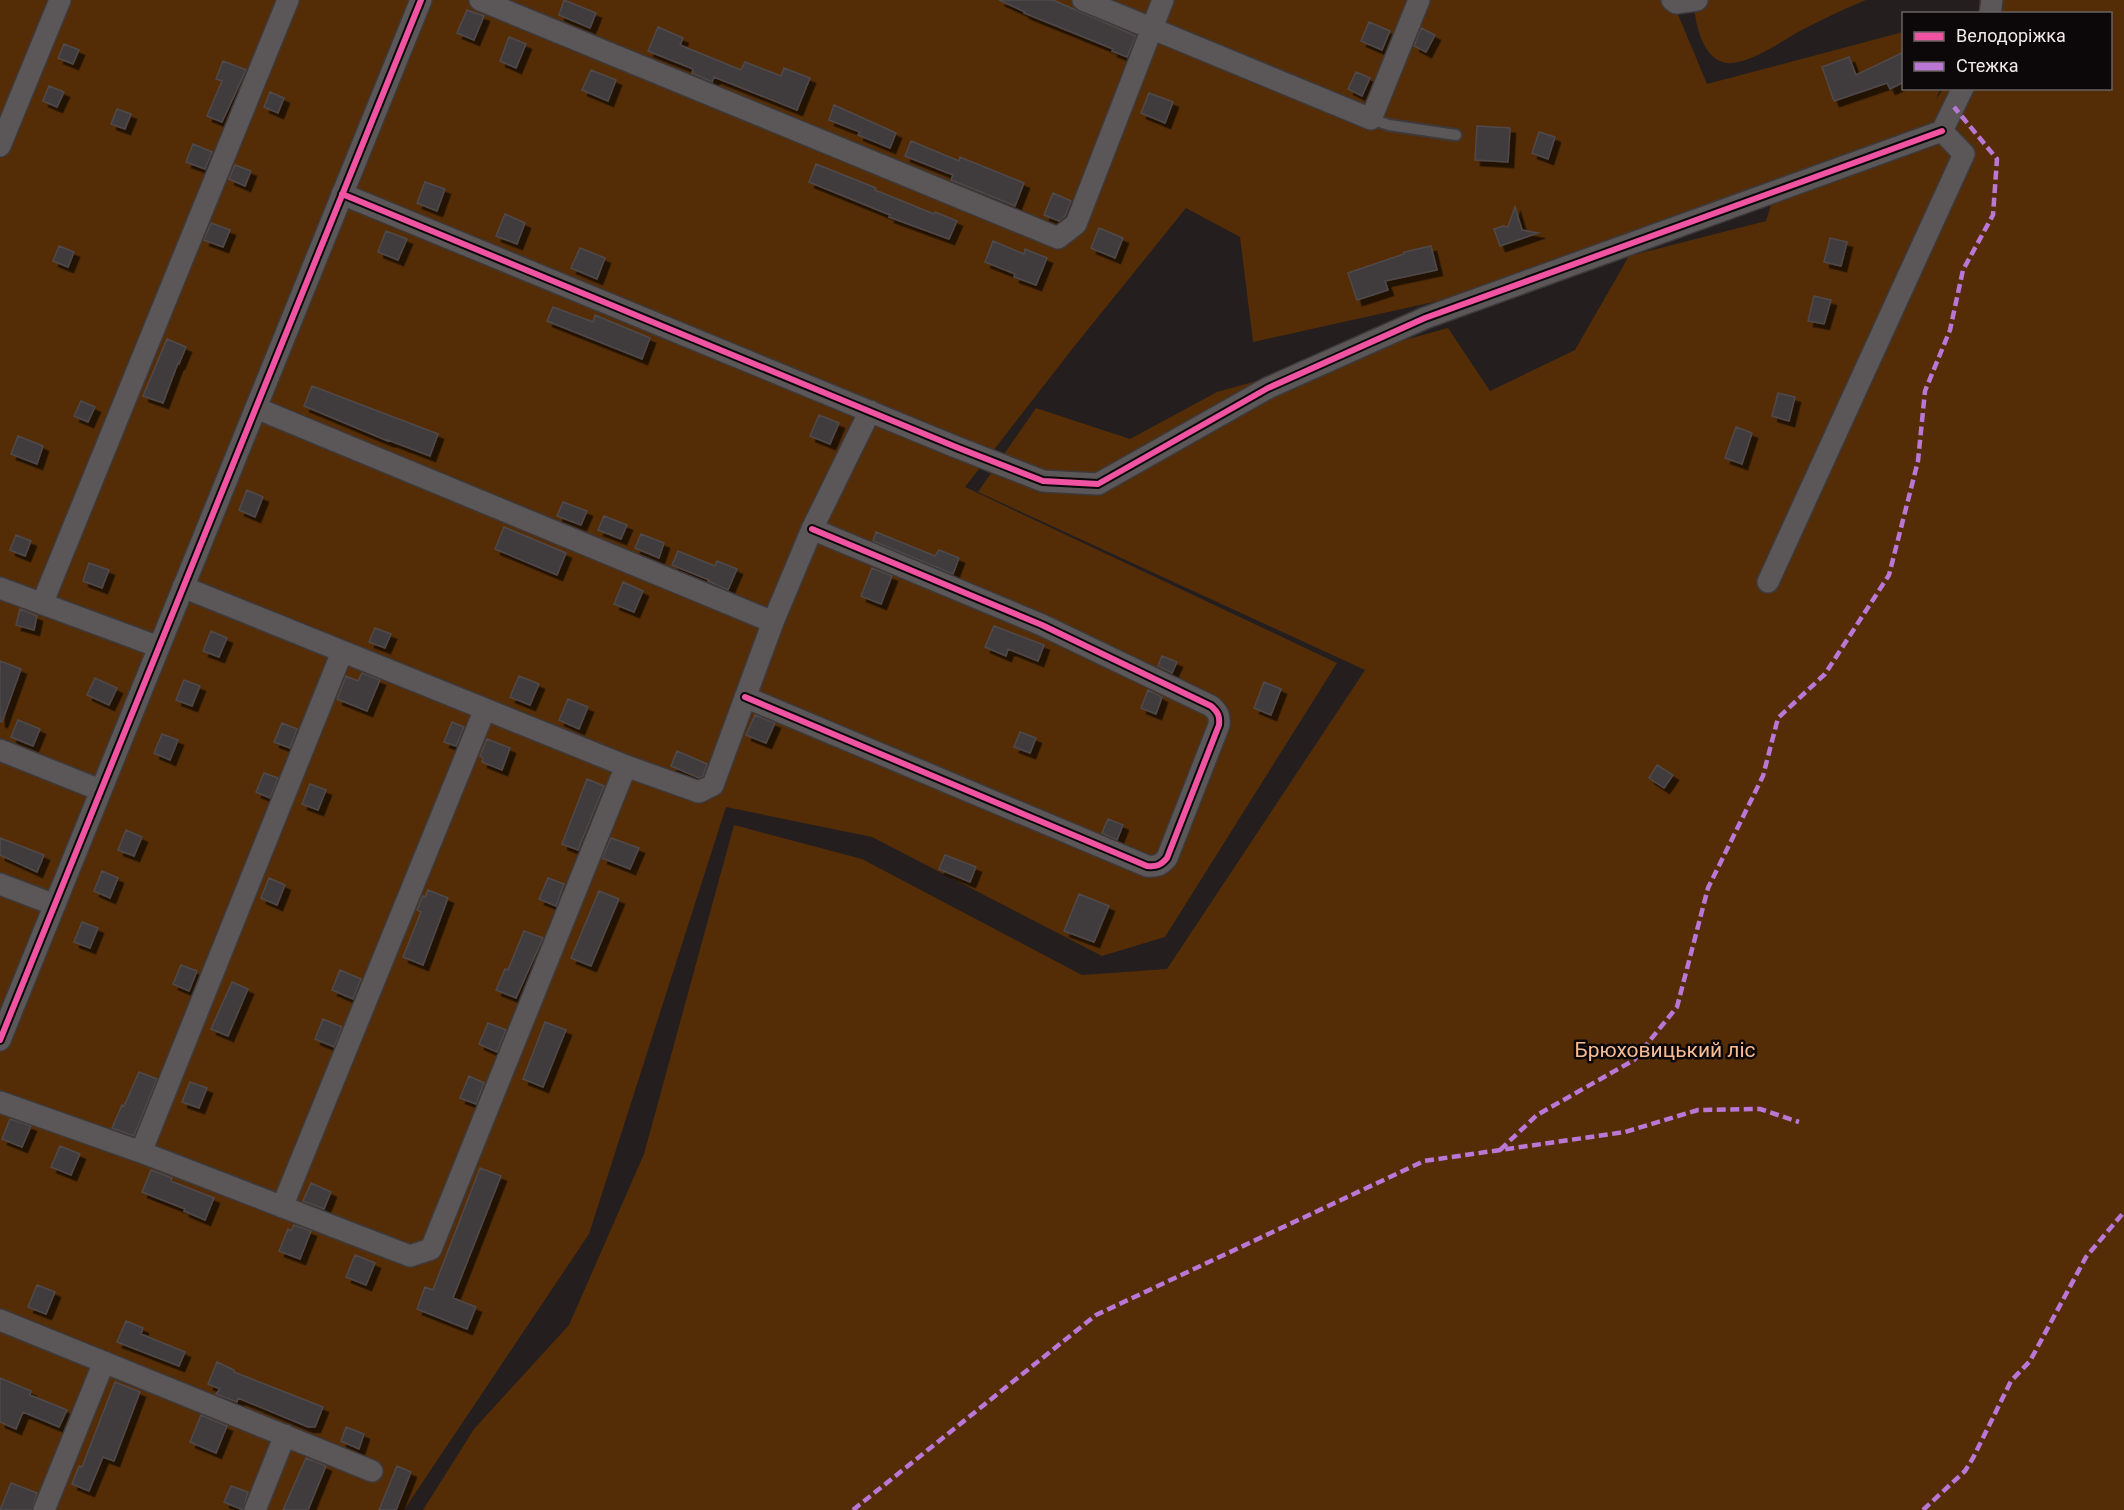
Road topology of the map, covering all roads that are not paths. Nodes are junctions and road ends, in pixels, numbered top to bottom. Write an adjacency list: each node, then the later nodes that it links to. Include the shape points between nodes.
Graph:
1 (60, 0): 15 (street)
2 (288, 0): 23 (street)
3 (420, 0): 16 (street)
4 (480, 0): 10 (street, via 1058,238 1076,224)
5 (1083, 0): 10 (street)
6 (1163, 0): 10 (street)
7 (1419, 0): 12 (street)
8 (1672, 0): 9 (street)
9 (1697, 0)
10 (1152, 28): 12 (street)
11 (1962, 90): 13 (street)
12 (1371, 119): 14 (lane)
13 (1942, 131): 18 (street, via 1425,318 1268,388 1098,484 1043,481); 20 (street, via 1964,154)
14 (1456, 135)
15 (0, 146)
16 (342, 194): 17 (street); 18 (street)
17 (256, 408): 21 (street); 24 (street)
18 (870, 411): 19 (street)
19 (812, 529): 24 (street); 27 (street, via 1042,626 1217,711 1219,725 1167,858 1155,867 1147,866)
20 (1768, 582)
21 (183, 587): 25 (street); 26 (street)
22 (0, 588): 23 (street)
23 (42, 604): 25 (street)
24 (773, 622): 27 (street)
25 (159, 647): 31 (street)
26 (342, 652): 28 (street); 36 (street)
27 (745, 697): 30 (street, via 713,785 699,792)
28 (485, 709): 30 (street); 37 (street)
29 (0, 750): 31 (street)
30 (626, 766): 37 (street, via 431,1249 410,1256)
31 (100, 790): 33 (street)
32 (0, 884): 33 (street)
33 (55, 905): 34 (street)
34 (0, 1040)
35 (0, 1102): 36 (street)
36 (141, 1152): 37 (street)
37 (282, 1207)
38 (0, 1320): 39 (street)
39 (104, 1362): 40 (street); 42 (street)
40 (285, 1435): 41 (street); 43 (street)
41 (372, 1471)
42 (44, 1510)
43 (255, 1510)

